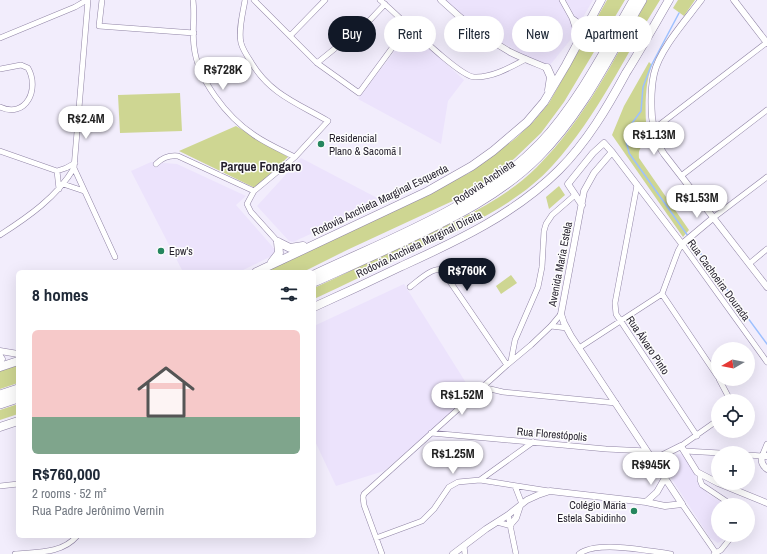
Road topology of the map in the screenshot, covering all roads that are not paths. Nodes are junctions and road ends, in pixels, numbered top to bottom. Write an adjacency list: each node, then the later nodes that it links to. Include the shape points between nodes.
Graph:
1 (87, 0): 22 (street); 40 (street)
2 (102, 0): 20 (street, via 99,26)
3 (193, 0): 20 (street)
4 (245, 0): 38 (street, via 241,42 254,67 273,89 285,98 328,121)
5 (254, 0): 21 (street)
6 (325, 0): 21 (street)
7 (380, 0): 16 (street)
8 (441, 0): 27 (street, via 477,31)
9 (562, 0): 18 (street)
10 (601, 0): 19 (highway, Rodovia Anchieta Marginal Esquerda)
11 (634, 0): 62 (highway, Rodovia Anchieta, via 569,107 541,143 519,164 472,198 398,236)
12 (642, 0): 64 (highway, Rodovia Anchieta, via 576,111 549,145 522,171 463,212)
13 (669, 0): 68 (highway, Rodovia Anchieta Marginal Direita, via 592,130 544,184 498,217 466,235)
14 (701, 0): 35 (street, via 672,39 654,73)
15 (734, 0): 23 (street)
16 (385, 4): 17 (street); 28 (street, via 370,20)
17 (398, 16)
18 (571, 16)
19 (592, 16)
20 (194, 33): 38 (street, via 198,67 224,107 254,135)
21 (290, 36): 28 (street)
22 (0, 38)
23 (767, 43): 35 (street)
24 (436, 50): 27 (street, via 465,74 473,77 494,73)
25 (390, 52): 28 (street, via 359,93)
26 (573, 52): 29 (highway, Rodovia Anchieta Marginal Esquerda)
27 (526, 59): 31 (street)
28 (317, 63)
29 (566, 65): 31 (highway); 32 (highway, Rodovia Anchieta Marginal Esquerda)
30 (0, 68): 33 (street, via 21,65 28,68 31,73 32,90 30,97 20,108 9,110)
31 (547, 68): 32 (highway, via 551,77)
32 (549, 92): 53 (highway, Rodovia Anchieta Marginal Esquerda, via 527,122 472,166 428,191)
33 (0, 107)
34 (767, 110): 42 (street)
35 (654, 129): 42 (street, via 660,149)
36 (0, 151): 41 (street)
37 (612, 152): 45 (street, Rua Cachoeira Dourada); 49 (street, via 602,143 584,164 568,184); 50 (street, Avenida Maria Estela, via 589,182 584,191)
38 (295, 157): 48 (street)
39 (156, 164): 48 (street, via 163,158 178,156)
40 (75, 165): 41 (street); 44 (street); 47 (street)
41 (57, 171): 46 (street)
42 (681, 176): 51 (street)
43 (767, 177): 51 (street)
44 (63, 184): 46 (street); 47 (street)
45 (637, 185): 55 (street, Rua Cachoeira Dourada); 70 (street, Rua Álvaro Pinto, via 615,303)
46 (59, 189): 52 (street, via 36,210)
47 (84, 191): 57 (street)
48 (254, 191): 54 (street, via 247,204)
49 (575, 196): 50 (street); 80 (street, via 552,215 546,224 539,282 515,340)
50 (582, 205): 69 (street, Avenida Maria Estela)
51 (713, 218): 55 (street); 59 (street)
52 (0, 235)
53 (326, 238): 54 (highway, via 294,248); 60 (highway, Rodovia Anchieta Marginal Esquerda)
54 (278, 242): 60 (highway, via 280,253)
55 (684, 242): 67 (street, via 678,251); 78 (street, Rua Cachoeira Dourada)
56 (767, 249): 59 (street)
57 (115, 257)
58 (462, 262): 63 (street)
59 (749, 264): 66 (street)
60 (269, 266): 61 (highway, Rodovia Anchieta Marginal Esquerda)
61 (260, 270)
62 (316, 273)
63 (444, 274): 65 (street, via 438,269); 80 (street)
64 (316, 281)
65 (410, 286)
66 (767, 287)
67 (662, 294): 70 (street); 81 (street)
68 (316, 307)
69 (561, 314): 71 (street); 72 (street, Avenida Maria Estela)
70 (620, 321): 73 (street); 94 (street, Rua Álvaro Pinto)
71 (551, 326): 72 (street); 80 (street)
72 (566, 328): 73 (street, Avenida Maria Estela)
73 (579, 348): 87 (street, Avenida Maria Estela)
74 (0, 352): 75 (street)
75 (16, 354)
76 (0, 356): 79 (street)
77 (16, 362): 82 (highway)
78 (767, 362)
79 (0, 363)
80 (509, 363): 83 (street)
81 (711, 366)
82 (0, 367)
83 (482, 387): 87 (street, via 503,392); 93 (street)
84 (16, 390): 85 (highway)
85 (0, 395)
86 (16, 399): 88 (highway)
87 (616, 403): 98 (street, Avenida Maria Estela)
88 (0, 404)
89 (16, 422): 92 (highway)
90 (711, 425): 94 (street)
91 (16, 426): 92 (highway)
92 (0, 428)
93 (431, 433): 95 (street, Rua Florestópolis); 121 (street, via 368,489 363,497)
94 (697, 436): 97 (street)
95 (533, 442): 98 (street, Rua Florestópolis); 105 (street)
96 (767, 444): 100 (street)
97 (683, 449): 99 (street); 101 (street); 103 (street)
98 (647, 451): 101 (street, Avenida Maria Estela)
99 (711, 452)
100 (764, 456): 102 (street, via 762,464)
101 (653, 460): 104 (street, Avenida Maria Estela)
102 (767, 469)
103 (700, 474): 106 (street); 112 (street, via 702,485)
104 (665, 478): 113 (street, via 657,492); 115 (street, Avenida Maria Estela)
105 (480, 480): 109 (street); 121 (street, via 452,485 422,521)
106 (711, 480)
107 (16, 484): 108 (street)
108 (0, 486)
109 (515, 486): 111 (street); 116 (street)
110 (735, 490): 114 (street)
111 (550, 491): 113 (street); 116 (street)
112 (722, 498)
113 (646, 502): 115 (street, via 664,506)
114 (767, 503)
115 (682, 504): 133 (street)
116 (521, 505): 117 (street); 119 (street)
117 (508, 515): 118 (street); 119 (street)
118 (497, 522): 119 (street); 123 (street)
119 (510, 525): 129 (street)
120 (75, 538): 125 (street, via 63,548)
121 (376, 538): 126 (street)
122 (729, 542): 133 (street)
123 (464, 546): 127 (street); 128 (street)
124 (588, 549): 130 (street); 131 (street); 132 (street, via 611,547)
125 (15, 554)
126 (382, 554)
127 (454, 554)
128 (466, 554)
129 (516, 554)
130 (579, 554)
131 (595, 554)
132 (671, 554)
133 (714, 554)

